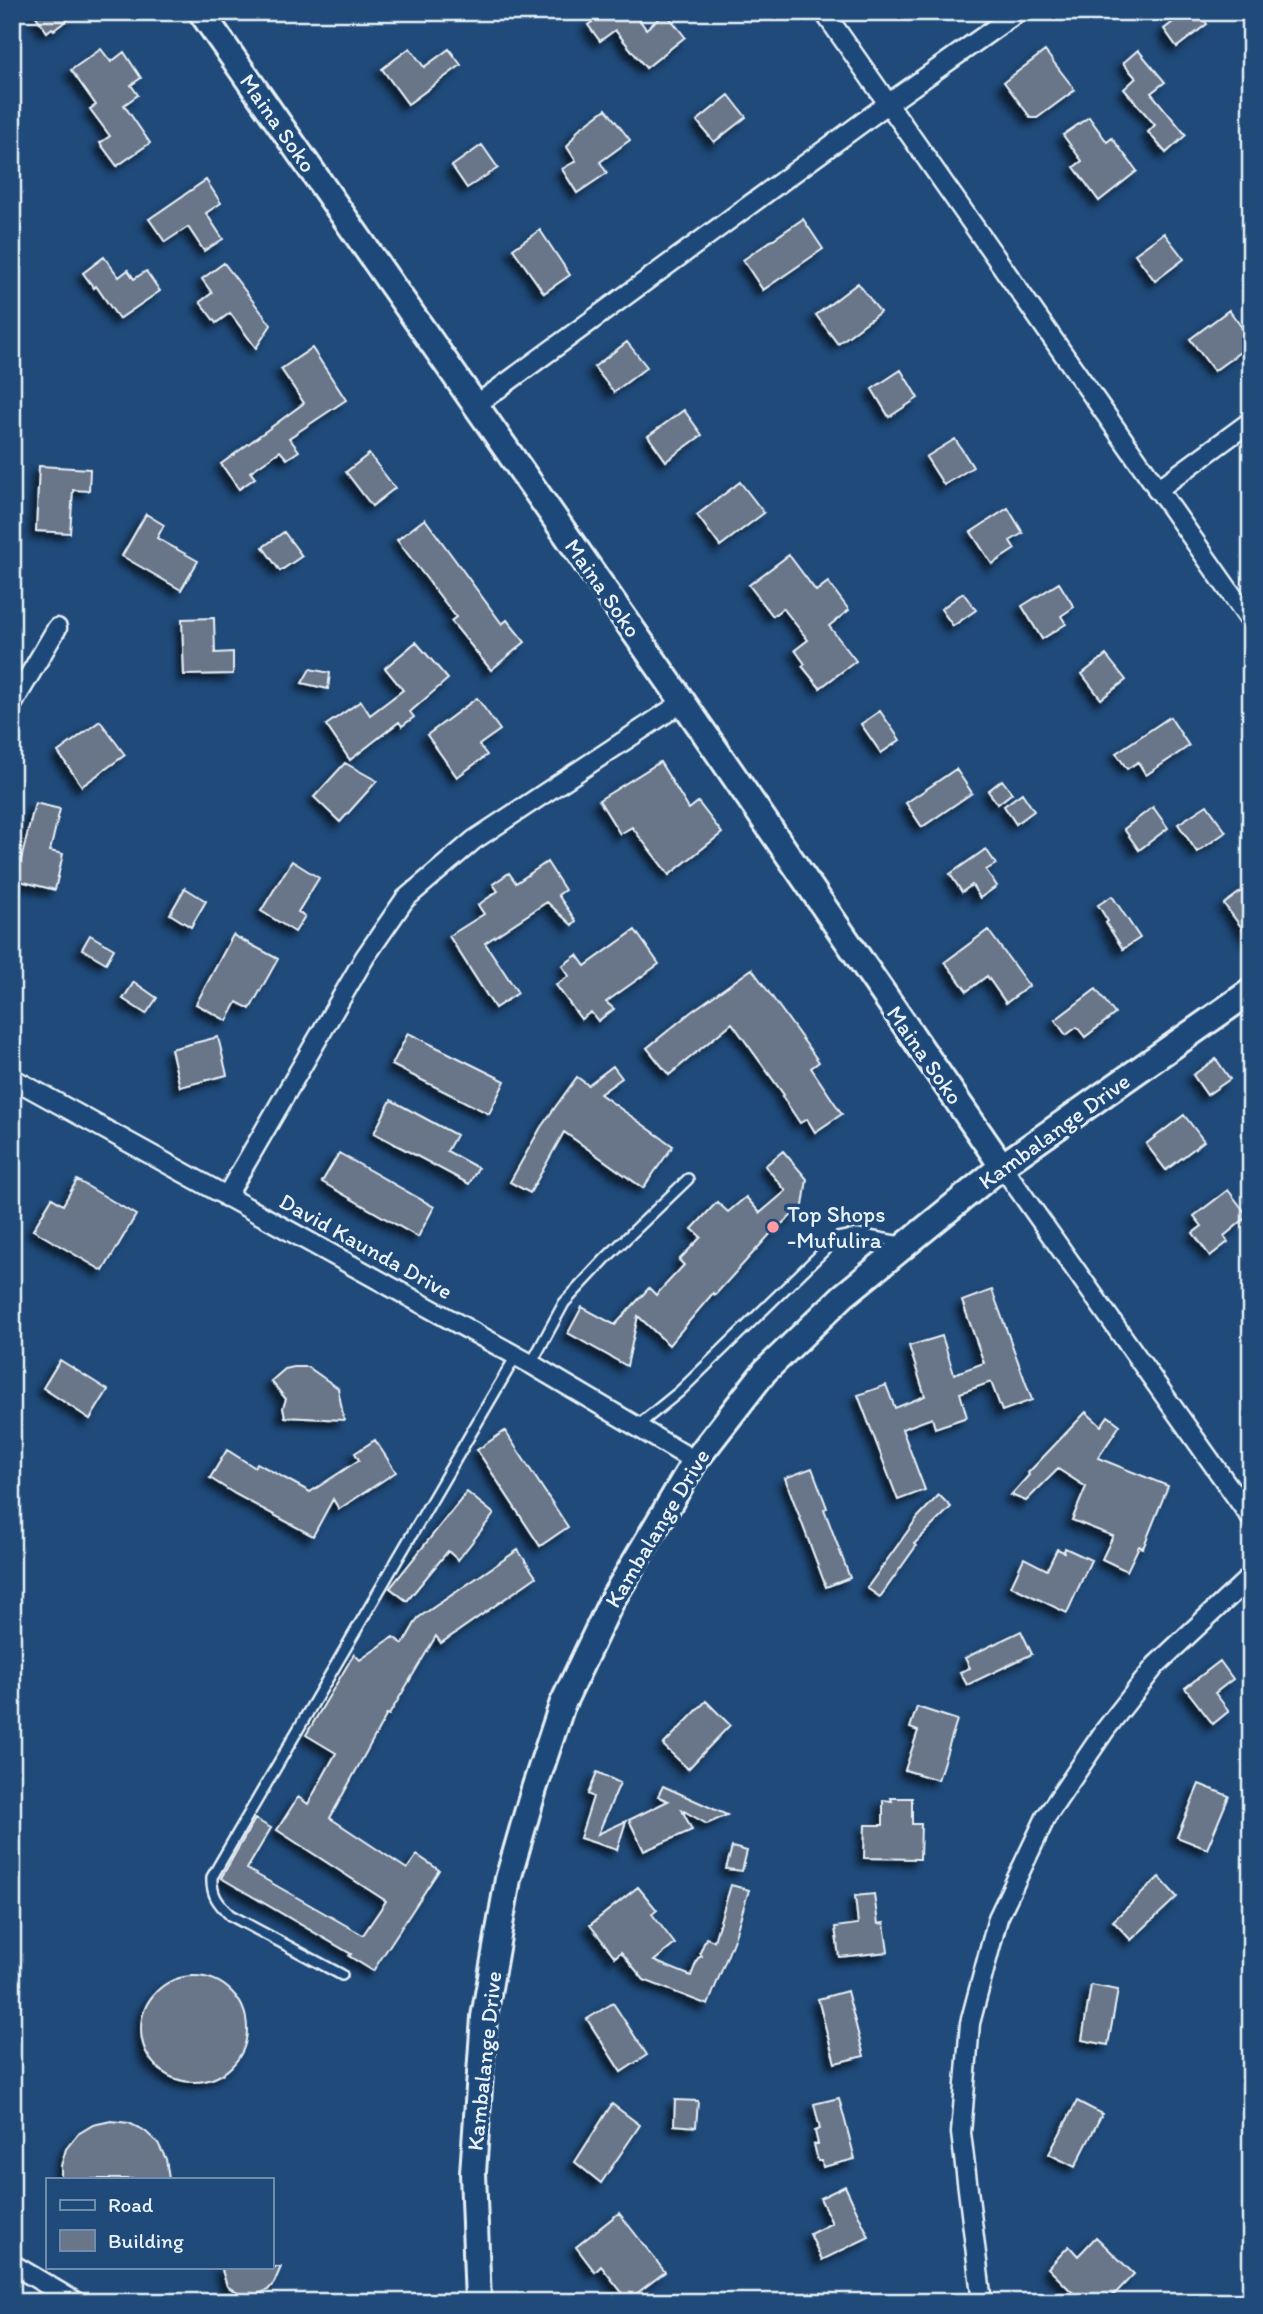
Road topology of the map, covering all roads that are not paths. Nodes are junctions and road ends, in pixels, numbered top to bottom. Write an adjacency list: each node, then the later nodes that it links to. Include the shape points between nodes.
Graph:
1 (201, 12): 5 (street, Maina Soko)
2 (824, 12): 4 (street)
3 (1018, 12): 4 (street)
4 (889, 103): 5 (street); 7 (street)
5 (476, 405): 10 (street, Maina Soko)
6 (1251, 421): 7 (street)
7 (1157, 489): 8 (street)
8 (1251, 622)
9 (57, 628): 11 (street)
10 (682, 702): 14 (street, Maina Soko); 16 (street, via 474,840 405,899 365,957)
11 (12, 705)
12 (1251, 991): 14 (street, Kambalange Drive)
13 (12, 1078): 16 (street, David Kaunda Drive)
14 (1002, 1166): 17 (street, Kambalange Drive); 21 (street)
15 (688, 1179): 18 (lane, via 564,1303)
16 (226, 1197): 18 (street, David Kaunda Drive)
17 (906, 1242): 19 (lane, via 858,1234 837,1238 679,1392); 20 (street, Kambalange Drive, via 765,1371)
18 (524, 1360): 19 (street, David Kaunda Drive); 23 (lane, via 212,1877 218,1903 230,1915)
19 (636, 1427): 20 (street, David Kaunda Drive)
20 (695, 1461): 26 (street, Kambalange Drive, via 612,1600 562,1705 508,1879 484,2017 473,2160)
21 (1251, 1518)
22 (1251, 1576): 27 (street, via 1156,1665 1105,1730 1046,1817 998,1918 970,2023 961,2133)
23 (342, 1975)
24 (12, 2264): 25 (street)
25 (76, 2302)
26 (478, 2302)
27 (982, 2302)

